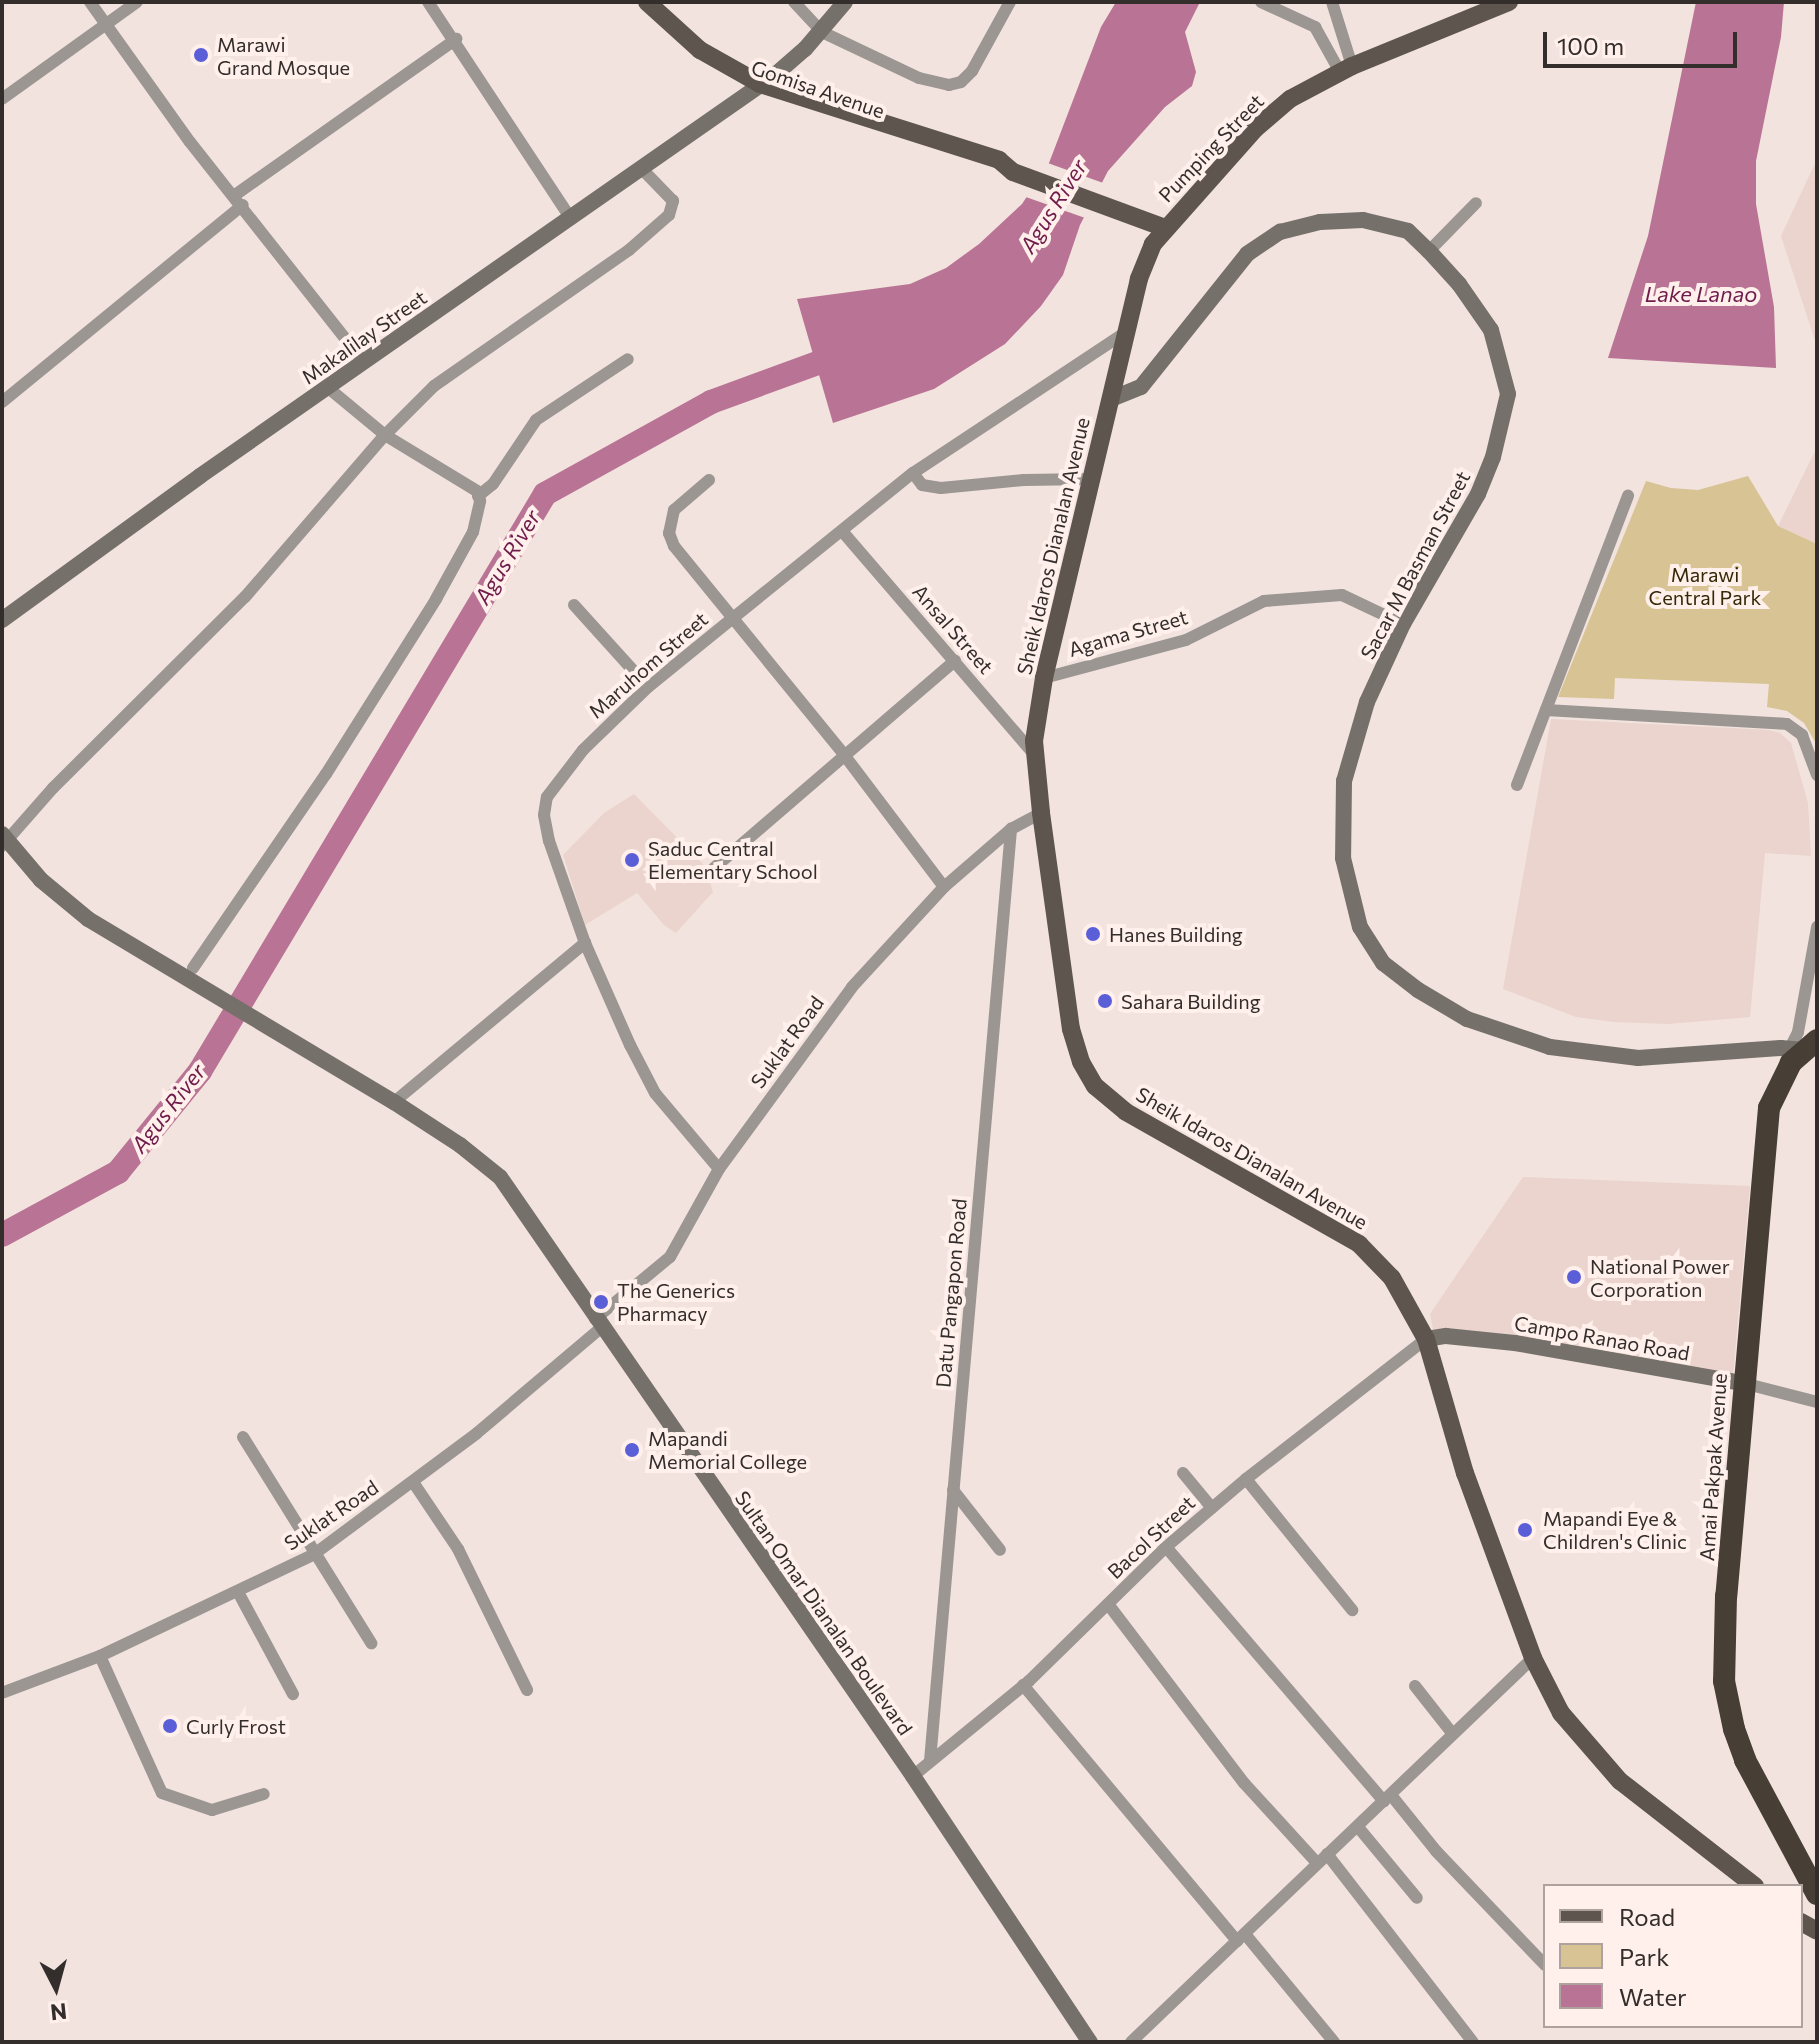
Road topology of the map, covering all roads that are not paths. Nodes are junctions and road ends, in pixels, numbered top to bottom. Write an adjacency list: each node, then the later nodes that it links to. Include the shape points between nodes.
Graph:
1 (90, 2): 12 (street)
2 (137, 2): 12 (street)
3 (428, 2): 14 (street)
4 (633, 2): 16 (main road, Gomisa Avenue, via 695,59)
5 (647, 2): 16 (main road, Gomisa Avenue, via 700,50)
6 (794, 2): 13 (street)
7 (845, 2): 13 (main road, Makalilay Street)
8 (1010, 2): 13 (street, via 972,71 949,85 919,78)
9 (1261, 2): 15 (street, via 1315,27)
10 (1332, 2): 15 (street)
11 (1509, 2): 15 (main road, Pumping Street)
12 (106, 23): 17 (street); 19 (street, via 190,142)
13 (822, 32): 16 (main road, Makalilay Street)
14 (456, 39): 19 (street); 21 (street)
15 (1346, 69): 22 (main road, Pumping Street, via 1271,114)
16 (755, 87): 18 (main road, Makalilay Street); 22 (main road, Gomisa Avenue)
17 (2, 99)
18 (641, 168): 21 (main road, Makalilay Street); 30 (street, via 673,201 669,215 629,250 434,386)
19 (239, 200): 26 (street); 29 (street)
20 (1476, 203): 23 (street)
21 (570, 217): 26 (main road, Makalilay Street)
22 (1165, 228): 24 (main road, Sheik Idaros Dianalan Avenue, via 1145,260)
23 (1429, 251): 28 (main road, Sacar M Basman Street, via 1408,231 1363,220 1320,222 1280,232 1247,254 1141,387); 40 (main road, Sacar M Basman Street, via 1491,330 1508,394 1478,494)
24 (1126, 332): 28 (main road, Sheik Idaros Dianalan Avenue); 31 (street, Maruhom Street)
25 (628, 359): 34 (street, via 536,420 493,484)
26 (364, 362): 27 (main road, Makalilay Street)
27 (327, 387): 30 (street); 39 (main road, Makalilay Street)
28 (1111, 399): 32 (main road, Sheik Idaros Dianalan Avenue)
29 (2, 402)
30 (385, 435): 34 (street); 51 (street, via 245,597)
31 (913, 473): 32 (street, via 929,487); 36 (street, Maruhom Street)
32 (1089, 479): 42 (main road, Sheik Idaros Dianalan Avenue)
33 (709, 480): 38 (street, via 674,510 669,533)
34 (478, 496): 56 (street, via 473,532 436,599)
35 (1628, 496): 44 (street)
36 (842, 531): 38 (street, Maruhom Street); 41 (street, Ansal Street)
37 (574, 605): 43 (street)
38 (733, 618): 43 (street, Maruhom Street); 46 (street)
39 (2, 620)
40 (1403, 624): 42 (street, Agama Street, via 1342,595 1264,601 1186,640); 57 (main road, Sacar M Basman Street, via 1367,702 1344,781 1343,858 1360,927 1383,963 1467,1019 1550,1047 1638,1058)
41 (955, 661): 45 (street, Ansal Street); 46 (street)
42 (1044, 678): 45 (main road, Sheik Idaros Dianalan Avenue)
43 (648, 687): 55 (street, Maruhom Street, via 583,750 547,797 549,841)
44 (1546, 710): 47 (street, via 1787,724 1802,735); 48 (street)
45 (1034, 754): 49 (main road, Sheik Idaros Dianalan Avenue)
46 (845, 756): 52 (street); 53 (street)
47 (1817, 775)
48 (1517, 785)
49 (1041, 813): 50 (street, Suklat Road); 61 (main road, Sheik Idaros Dianalan Avenue, via 1071,1029 1095,1086 1126,1112 1359,1244 1392,1278)
50 (1011, 829): 53 (street, Suklat Road); 68 (street, Datu Pangapon Road)
51 (4, 840): 56 (main road, Sultan Omar Dianalan Boulevard, via 88,919)
52 (714, 868)
53 (944, 887): 59 (street, Suklat Road, via 852,987)
54 (1817, 927): 57 (street, via 1798,1032)
55 (585, 943): 58 (street); 59 (street, Maruhom Street, via 655,1093)
56 (194, 975): 58 (main road, Sultan Omar Dianalan Boulevard)
57 (1804, 1046): 62 (highway, Amai Pakpak Avenue, via 1769,1108)
58 (394, 1102): 60 (main road, Sultan Omar Dianalan Boulevard, via 500,1177)
59 (719, 1169): 60 (street, Suklat Road, via 670,1257)
60 (598, 1323): 67 (street, Suklat Road); 86 (main road, Sultan Omar Dianalan Boulevard)
61 (1426, 1339): 62 (main road, Campo Ranao Road, via 1515,1343); 66 (street, Bacol Street); 78 (main road, Sheik Idaros Dianalan Avenue, via 1465,1473)
62 (1743, 1383): 63 (street, Campo Ranao Road); 92 (highway, Amai Pakpak Avenue, via 1724,1681 1745,1760)
63 (1817, 1402)
64 (243, 1437): 72 (street)
65 (1183, 1473): 69 (street)
66 (1246, 1479): 69 (street, Bacol Street); 75 (street)
67 (413, 1482): 72 (street, Suklat Road); 81 (street, via 458,1549)
68 (953, 1490): 71 (street); 85 (street, Datu Pangapon Road)
69 (1212, 1508): 70 (street, Bacol Street)
70 (1166, 1547): 74 (street, Bacol Street); 88 (street)
71 (1000, 1550)
72 (313, 1555): 73 (street, Suklat Road); 76 (street)
73 (238, 1592): 77 (street, Suklat Road); 83 (street)
74 (1108, 1604): 79 (street, Bacol Street); 90 (street, via 1244,1783)
75 (1352, 1610)
76 (371, 1643)
77 (100, 1656): 82 (street, Suklat Road); 87 (street, via 162,1793 212,1810)
78 (1533, 1658): 84 (street); 91 (main road, Sheik Idaros Dianalan Avenue, via 1561,1713 1620,1781)
79 (1023, 1685): 85 (street, Bacol Street); 94 (street)
80 (1415, 1686): 84 (street)
81 (527, 1690)
82 (2, 1693)
83 (293, 1694)
84 (1452, 1733): 88 (street)
85 (930, 1761): 86 (street, Bacol Street)
86 (913, 1776): 96 (main road, Sultan Omar Dianalan Boulevard)
87 (264, 1794)
88 (1387, 1798): 89 (street); 95 (street)
89 (1358, 1827): 90 (street); 93 (street)
90 (1322, 1858): 94 (street); 99 (street)
91 (1752, 1884)
92 (1817, 1894)
93 (1417, 1898)
94 (1241, 1938): 97 (street); 98 (street)
95 (1543, 1963)
96 (1090, 2042)
97 (1131, 2042)
98 (1334, 2042)
99 (1473, 2042)

